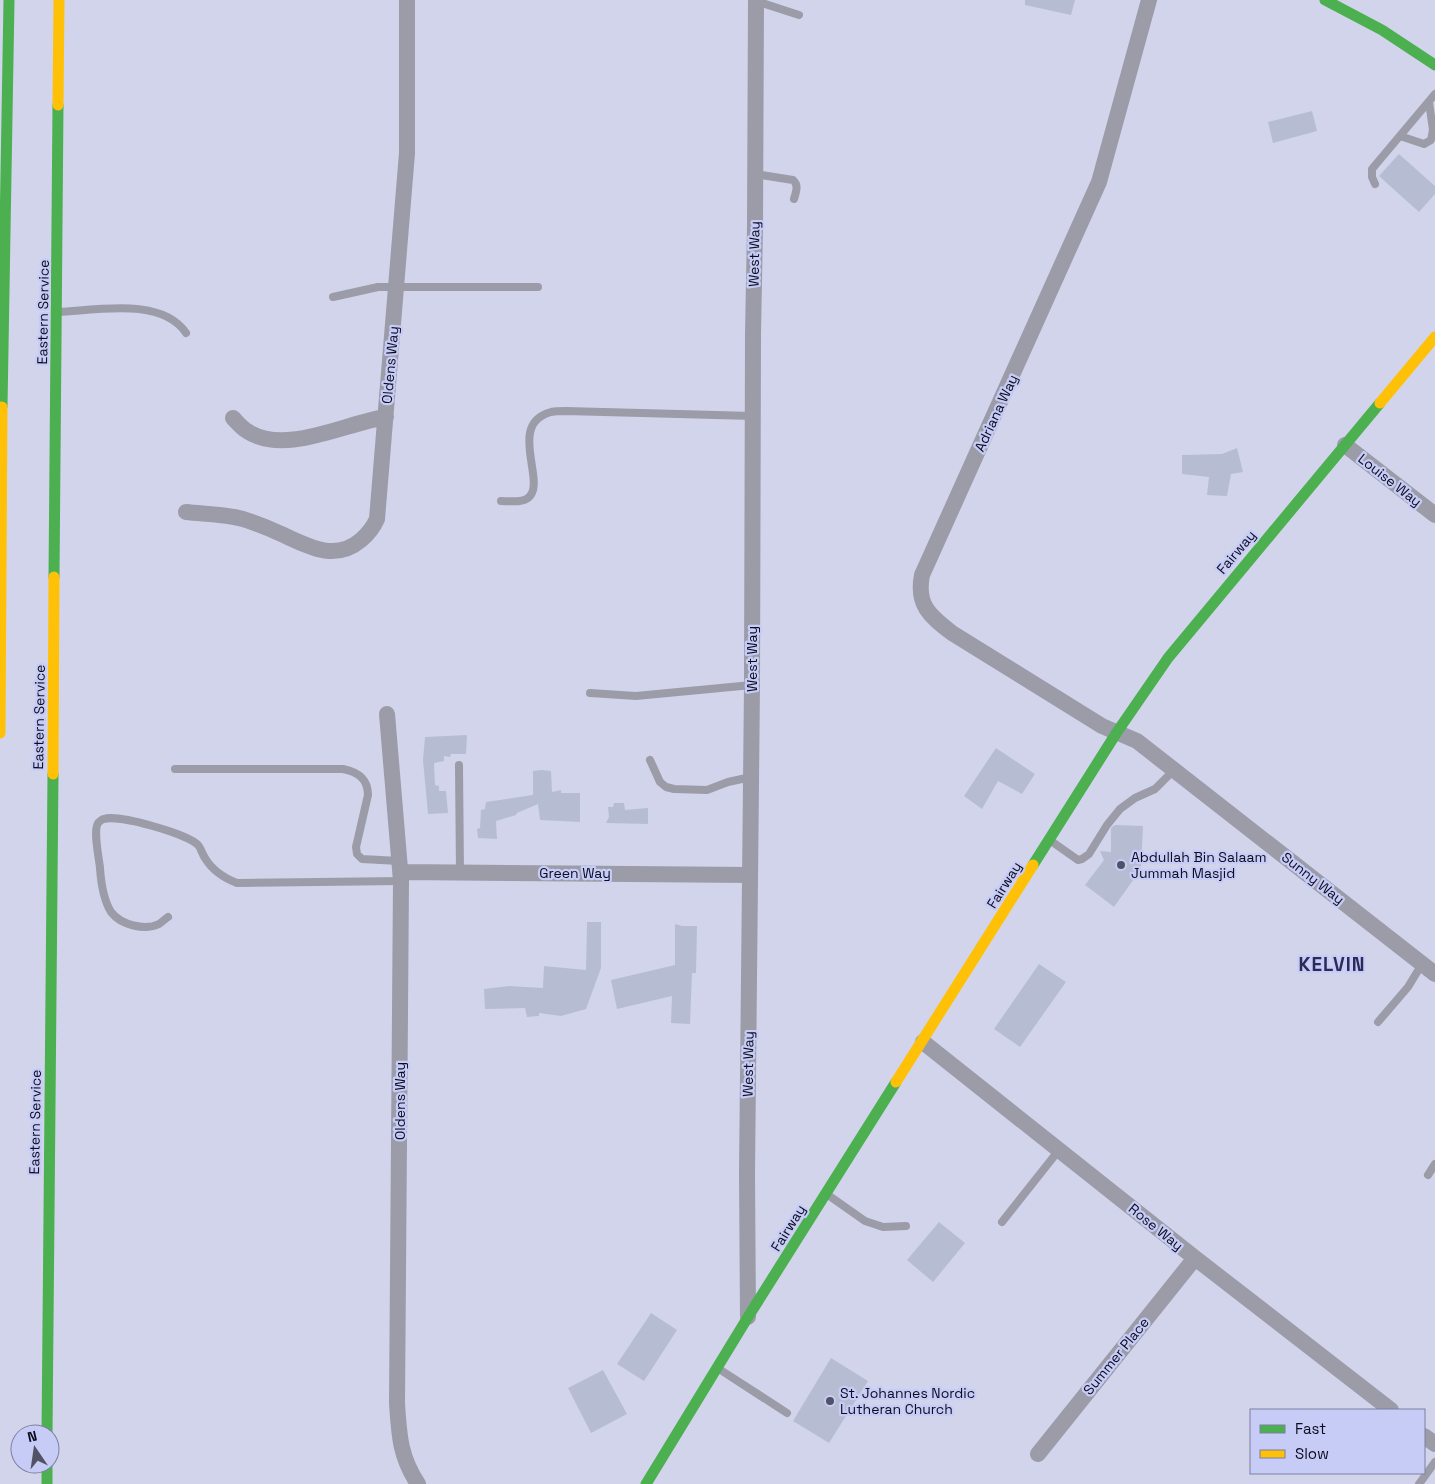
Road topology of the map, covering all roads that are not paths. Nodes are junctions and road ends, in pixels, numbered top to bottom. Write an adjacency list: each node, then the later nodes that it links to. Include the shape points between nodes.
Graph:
1 (9, 0): 32 (main road)
2 (60, 0): 18 (main road, Eastern Service)
3 (407, 0): 15 (street, Oldens Way, via 407,153)
4 (1149, 0): 31 (street, Adriana Way, via 1099,182 929,558 919,589 928,612 952,632 1102,726)
5 (1325, 0): 8 (main road, via 1354,13)
6 (756, 1): 7 (lane); 12 (street, West Way)
7 (799, 15)
8 (1435, 65)
9 (1435, 94): 10 (lane)
10 (1429, 102): 11 (lane); 11 (lane, via 1433,130 1431,140 1424,144)
11 (1400, 136): 13 (lane, via 1372,169)
12 (755, 174): 14 (lane, via 793,180 797,188); 21 (street, West Way)
13 (1375, 184)
14 (794, 199)
15 (396, 286): 16 (lane); 17 (lane, via 368,288); 22 (street, Oldens Way)
16 (538, 287)
17 (333, 298)
18 (57, 312): 19 (lane, via 135,308 168,317 181,325); 57 (main road, Eastern Service)
19 (186, 333)
20 (1435, 337): 24 (main road, Fairway)
21 (753, 416): 25 (lane, via 550,412 532,427 529,439 534,481 529,498); 28 (street, West Way)
22 (386, 417): 23 (street, via 304,438 283,440 262,438 246,431); 26 (street, Oldens Way, via 377,519 373,528 347,549 330,552 242,519)
23 (233, 418)
24 (1345, 445): 27 (street, Louise Way); 31 (main road, Fairway, via 1168,658)
25 (501, 501)
26 (186, 512)
27 (1435, 515)
28 (752, 685): 29 (lane, via 636,696); 37 (street, West Way)
29 (590, 693)
30 (387, 714): 39 (street, Oldens Way)
31 (1117, 732): 36 (street, Sunny Way, via 1137,740); 38 (main road, Fairway)
32 (0, 733)
33 (650, 760): 37 (lane, via 660,782 674,789 707,790)
34 (459, 765): 40 (lane)
35 (176, 769): 39 (lane, via 352,770 362,777 368,789 357,854 362,859)
36 (1174, 770): 38 (lane, via 1155,788 1120,809 1082,860 1072,857); 43 (street, Sunny Way)
37 (751, 777): 41 (street, West Way)
38 (1050, 840): 45 (main road, Fairway)
39 (400, 871): 40 (street, Green Way); 42 (lane, via 237,883 214,870 197,844 187,838 122,819 104,818 97,825 96,833 100,876 106,903 113,914 127,924 142,927 158,924); 60 (street, Oldens Way, via 397,1403 401,1450)
40 (460, 872): 41 (street, Green Way)
41 (750, 875): 53 (street, West Way)
42 (168, 917)
43 (1429, 969): 44 (lane, via 1408,987)
44 (1378, 1022)
45 (923, 1042): 46 (street, Rose Way); 49 (main road, Fairway)
46 (1059, 1150): 50 (lane); 52 (street, Rose Way)
47 (1435, 1164): 48 (lane)
48 (1428, 1175)
49 (827, 1194): 51 (lane, via 865,1222 883,1227); 53 (main road, Fairway)
50 (1002, 1222)
51 (906, 1226)
52 (1195, 1258): 55 (street, Rose Way); 58 (street, Summer Place)
53 (748, 1317): 54 (main road, Fairway)
54 (717, 1368): 56 (lane); 61 (main road, Fairway)
55 (1390, 1409)
56 (787, 1413)
57 (47, 1424)
58 (1038, 1454)
59 (1435, 1462): 62 (lane)
60 (418, 1484)
61 (646, 1484)
62 (1419, 1484)

